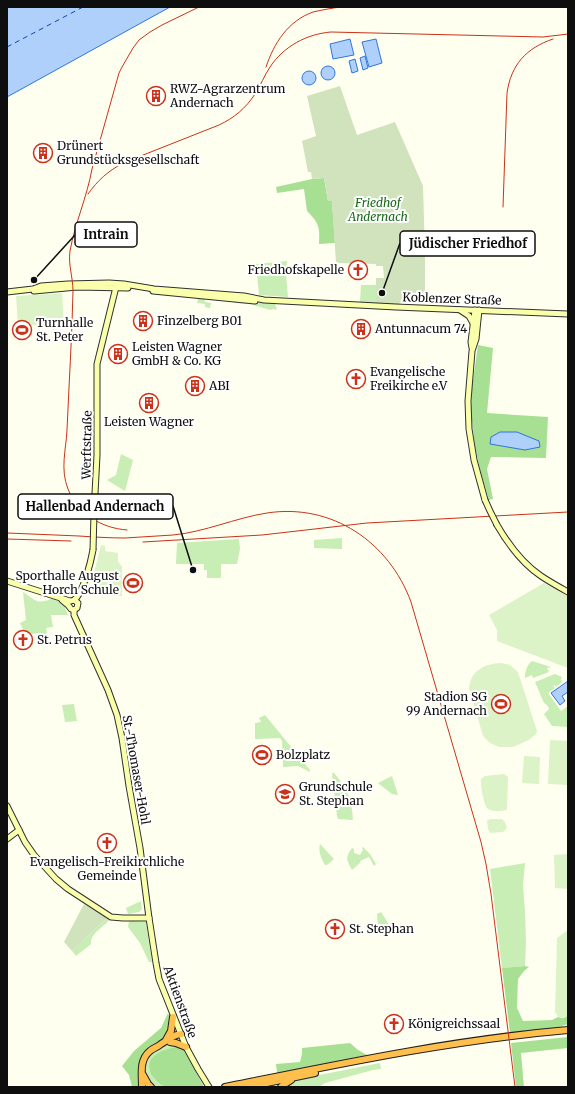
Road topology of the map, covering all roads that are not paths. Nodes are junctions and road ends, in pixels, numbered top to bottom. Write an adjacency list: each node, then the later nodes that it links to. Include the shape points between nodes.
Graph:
1 (116, 287): 2 (street, Koblenzer Straße); 3 (street, Koblenzer Straße, via 252,301); 11 (street, Werftstraße, bridge, via 97,364 98,455 93,550 82,592)
2 (7, 292): 3 (street, Koblenzer Straße, via 41,286 109,283)
3 (264, 300): 4 (street, Koblenzer Straße)
4 (459, 310): 5 (street, Koblenzer Straße); 7 (street, via 469,316)
5 (477, 310): 6 (street, Koblenzer Straße); 7 (street); 8 (street, via 476,339)
6 (568, 314)
7 (473, 323): 8 (street)
8 (472, 351): 10 (street, bridge, via 468,401 469,429 485,500 497,525 524,561 541,576)
9 (7, 582): 11 (street)
10 (568, 592)
11 (72, 602): 12 (street, via 69,608); 12 (street, Werftstraße, via 78,606)
12 (74, 610): 16 (street, St.-Thomaser-Hohl, via 117,715 140,848)
13 (7, 806): 14 (street)
14 (19, 830): 15 (street); 16 (street, via 34,855 72,892 111,917)
15 (7, 839)
16 (148, 918): 17 (street, Aktienstraße, via 159,979)
17 (173, 1017): 21 (street, Aktienstraße); 23 (highway)
18 (568, 1025): 20 (highway)
19 (568, 1030): 20 (highway)
20 (553, 1031): 30 (highway, via 415,1050)
21 (181, 1034): 23 (highway, via 174,1035); 24 (street, Aktienstraße)
22 (568, 1034): 26 (highway, via 416,1053)
23 (166, 1042): 24 (highway, via 176,1042); 25 (highway, via 146,1055)
24 (186, 1047): 29 (street, Aktienstraße)
25 (142, 1074): 27 (highway); 28 (highway)
26 (300, 1076): 31 (highway); 32 (highway)
27 (142, 1087)
28 (151, 1087)
29 (209, 1087)
30 (225, 1087)
31 (248, 1087)
32 (281, 1087)

